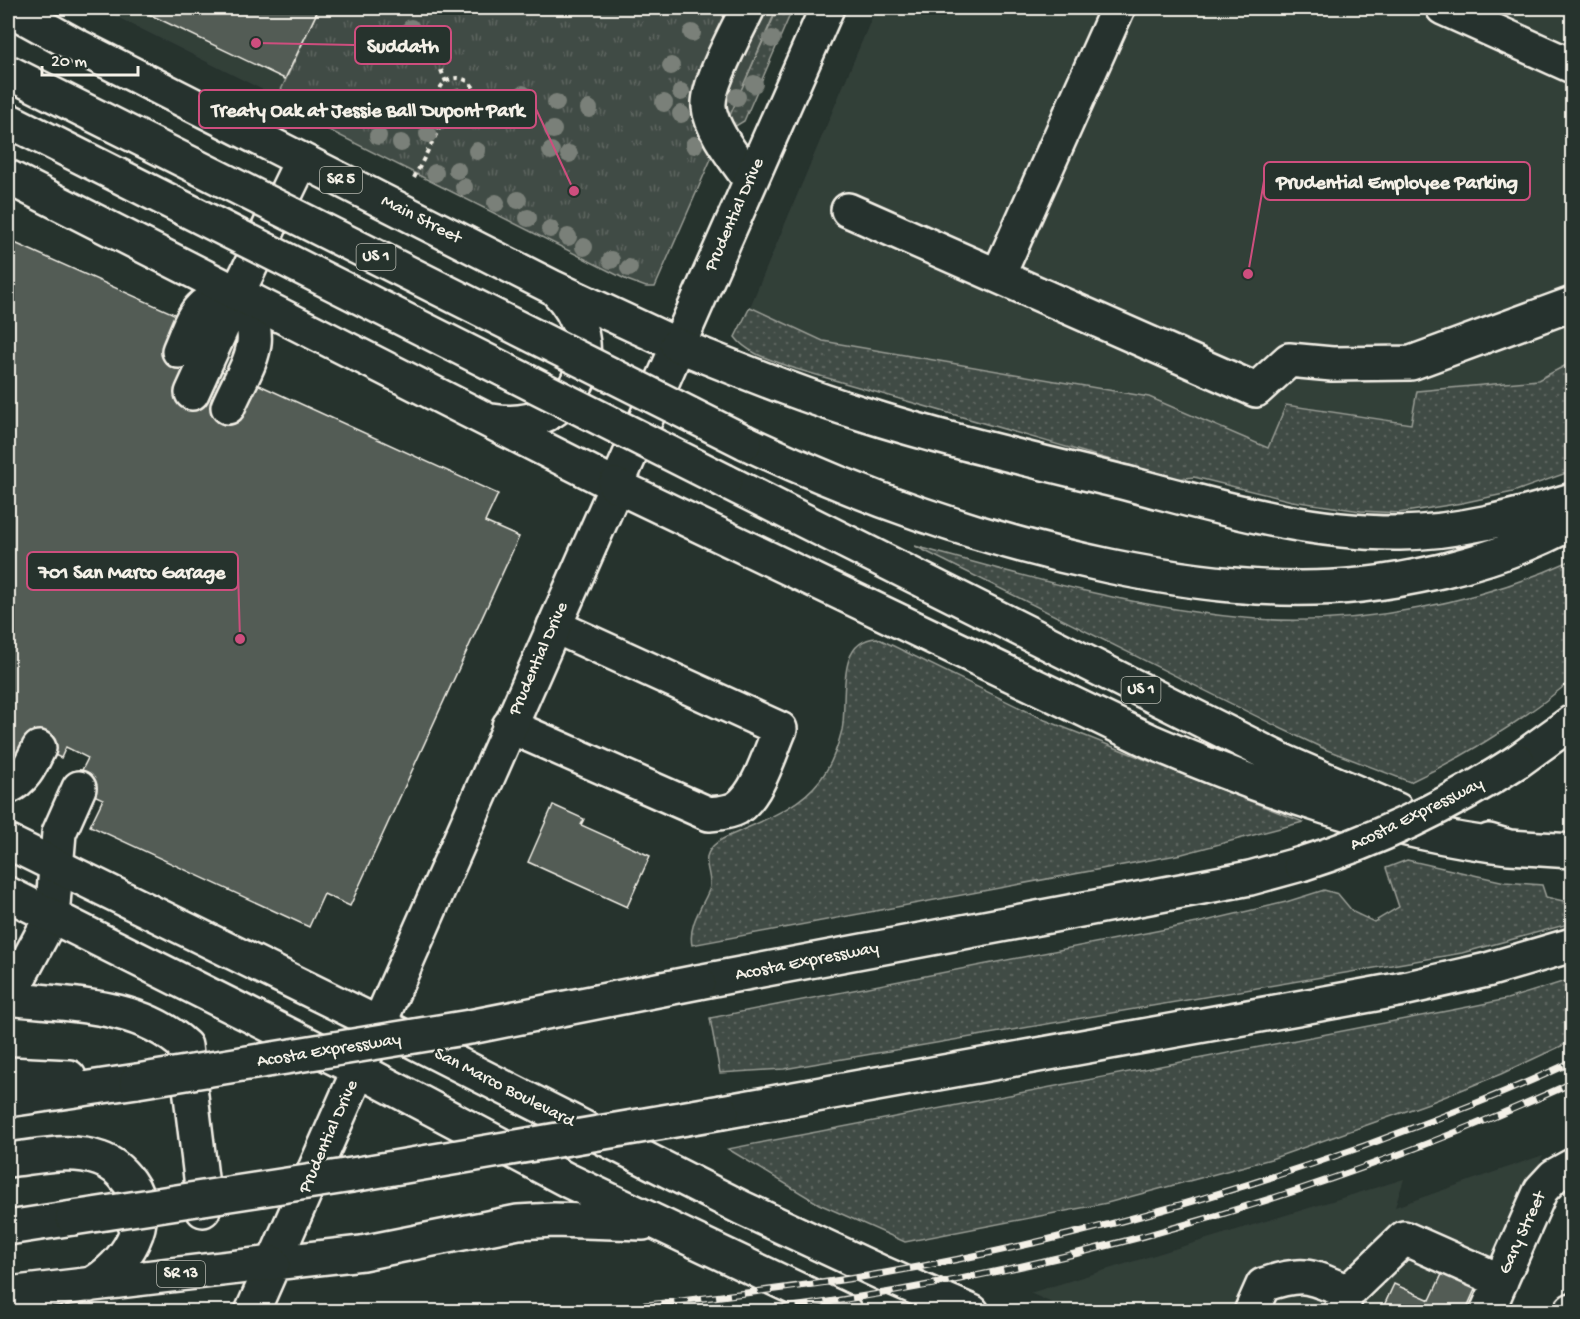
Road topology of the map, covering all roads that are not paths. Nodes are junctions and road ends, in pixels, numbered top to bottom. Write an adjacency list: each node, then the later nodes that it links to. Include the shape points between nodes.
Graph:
1 (8, 8): 9 (main road, Main Street / SR 5)
2 (748, 8): 11 (main road, via 711,90 709,108 716,128)
3 (827, 8): 11 (main road, Prudential Drive)
4 (1118, 8): 13 (main road)
5 (1443, 8): 6 (main road)
6 (1572, 66)
7 (8, 72): 24 (main road, US 1, bridge, via 745,442 875,498 984,536 1145,574 1291,588 1362,585 1463,566 1499,555)
8 (8, 120): 32 (main road, US 1, bridge, via 1285,762 1441,827)
9 (302, 160): 14 (main road, Main Street / SR 5); 15 (main road)
10 (8, 177): 15 (main road)
11 (750, 180): 17 (main road, Prudential Drive)
12 (848, 210): 13 (main road)
13 (998, 276): 16 (main road, via 1256,390 1289,360 1411,363)
14 (552, 287): 17 (main road, Main Street / SR 5); 21 (main road, via 568,304 581,332 584,353 577,383 563,403 546,416 516,422)
15 (237, 294): 18 (main road, via 212,299 200,307); 19 (main road); 20 (main road, via 251,314 256,340); 21 (main road)
16 (1572, 304)
17 (678, 345): 22 (main road, Prudential Drive); 23 (main road, Main Street, via 792,390 897,424 1297,524 1373,532 1427,532 1513,517)
18 (179, 351)
19 (192, 393)
20 (228, 408)
21 (485, 419): 22 (main road)
22 (615, 485): 25 (main road, Prudential Drive); 32 (main road, via 1199,762 1365,820)
23 (1572, 500)
24 (1572, 522)
25 (554, 626): 27 (main road, Prudential Drive); 27 (main road, via 780,729 754,789 735,809 709,814)
26 (1572, 722): 42 (main road, Acosta Expressway, bridge, via 1518,761 1417,819 1360,844 1250,878 470,1027)
27 (509, 726): 39 (main road, Prudential Drive)
28 (39, 748): 29 (main road, via 27,772)
29 (8, 786)
30 (79, 788): 34 (main road, via 59,833)
31 (8, 842): 34 (main road, San Marco Boulevard)
32 (1509, 847): 33 (main road, US 1)
33 (1572, 851)
34 (55, 866): 36 (main road); 39 (main road, San Marco Boulevard)
35 (8, 894): 36 (main road)
36 (52, 916): 38 (main road); 40 (main road)
37 (1572, 945): 48 (main road, bridge, via 1487,970 1371,995 341,1177)
38 (9, 990): 46 (main road, via 123,1012 172,1034 185,1046)
39 (379, 1024): 40 (main road, Prudential Drive); 56 (main road, San Marco Boulevard, via 742,1208)
40 (359, 1070): 47 (main road); 49 (main road, Prudential Drive)
41 (8, 1074): 42 (main road)
42 (136, 1081): 43 (main road, Acosta Expressway)
43 (8, 1100)
44 (8, 1160): 51 (main road, via 66,1154 90,1156 113,1165 131,1184 139,1218 133,1242 108,1274)
45 (1572, 1166): 50 (main road, Gary Street, via 1554,1176 1541,1190)
46 (203, 1210)
47 (656, 1223): 49 (main road, via 518,1222 362,1252); 55 (main road)
48 (8, 1227)
49 (273, 1263): 51 (main road, SR 13); 54 (main road, Prudential Drive)
50 (1501, 1281): 53 (main road, via 1404,1238); 58 (main road, Gary Street)
51 (88, 1285): 52 (main road, SR 13)
52 (8, 1294)
53 (1344, 1302): 57 (main road, via 1308,1276 1286,1277 1263,1285)
54 (252, 1311)
55 (845, 1311)
56 (972, 1311)
57 (1251, 1311)
58 (1487, 1311)

